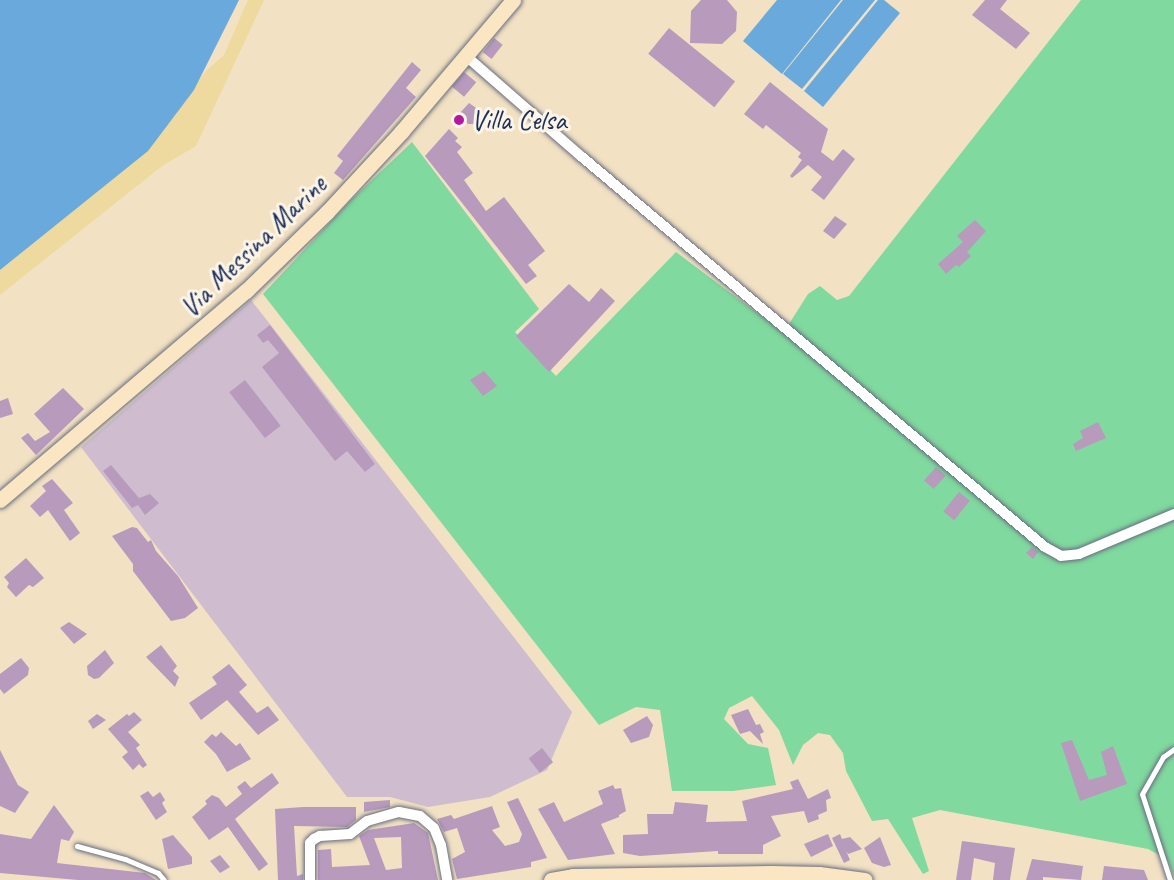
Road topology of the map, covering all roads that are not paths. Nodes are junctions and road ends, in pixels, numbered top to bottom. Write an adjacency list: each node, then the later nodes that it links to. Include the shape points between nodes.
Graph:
1 (513, 0): 2 (main road, Via Messina Marine)
2 (465, 55): 3 (main road, Via Messina Marine, via 402,132 271,268 96,427); 4 (street, via 1044,547 1061,556 1079,554)
3 (0, 500)
4 (1174, 514)
5 (1174, 748): 12 (lane, via 1163,757 1142,794)
6 (76, 846): 7 (lane, via 125,859 158,873)
7 (164, 880)
8 (310, 880): 9 (street, via 310,843 314,839 350,834 367,821 399,812 420,816 434,828)
9 (447, 880)
10 (551, 880): 11 (main road, via 573,876 771,873)
11 (865, 880)
12 (1170, 880)

